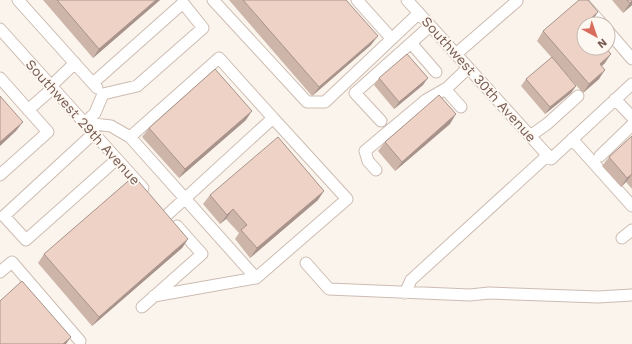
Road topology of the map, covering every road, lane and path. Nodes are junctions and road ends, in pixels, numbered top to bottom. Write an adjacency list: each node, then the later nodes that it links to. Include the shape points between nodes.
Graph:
1 (18, 0): 16 (street)
2 (213, 0): 11 (street, via 307,102 325,102)
3 (357, 0): 11 (street)
4 (407, 0): 7 (street, Southwest 30th Avenue)
5 (516, 0): 14 (street)
6 (582, 1): 8 (street)
7 (419, 14): 9 (street, Southwest 30th Avenue); 11 (street)
8 (595, 16)
9 (430, 26): 13 (street); 14 (street, Southwest 30th Avenue)
10 (0, 29): 22 (street, Southwest 29th Avenue)
11 (392, 39)
12 (616, 40): 15 (street)
13 (412, 43): 18 (street); 31 (street, via 355,93)
14 (456, 54): 17 (street, Southwest 30th Avenue)
15 (632, 59)
16 (76, 64): 20 (street); 22 (street)
17 (468, 68): 23 (street); 35 (street, Southwest 30th Avenue)
18 (436, 72)
19 (0, 78): 28 (street)
20 (93, 83): 24 (street); 24 (street, via 183,3 203,28 137,86)
21 (632, 84): 26 (street)
22 (52, 87): 28 (street); 32 (street, Southwest 29th Avenue)
23 (445, 89): 27 (street); 41 (street, via 426,100 366,151 368,161)
24 (103, 94): 32 (street, via 95,113)
25 (578, 96): 35 (street, via 548,124)
26 (615, 99): 29 (street); 37 (street)
27 (461, 107)
28 (28, 110): 42 (street, via 48,132)
29 (632, 117)
30 (273, 118): 36 (street, via 219,58); 44 (street); 50 (street, via 347,199)
31 (381, 121)
32 (85, 123): 34 (street, Southwest 29th Avenue); 36 (street, via 112,126)
33 (632, 125): 38 (street)
34 (94, 133): 40 (street, Southwest 29th Avenue); 40 (street, via 4,216 26,240)
35 (530, 136): 39 (street, Southwest 30th Avenue)
36 (130, 137): 44 (street)
37 (572, 139): 39 (street); 45 (street)
38 (600, 156)
39 (549, 157): 51 (street, via 411,280)
40 (117, 159): 43 (street, Southwest 29th Avenue)
41 (376, 170)
42 (0, 176)
43 (152, 198)
44 (185, 198): 50 (street); 53 (street, via 164,212 202,254)
45 (632, 206)
46 (632, 230): 47 (street)
47 (622, 238)
48 (306, 263): 51 (street, via 329,289)
49 (0, 272): 55 (street, via 12,262)
50 (256, 278): 53 (street)
51 (405, 293): 52 (street, via 598,297)
52 (632, 295)
53 (154, 296): 54 (street)
54 (142, 307)
55 (80, 341)

